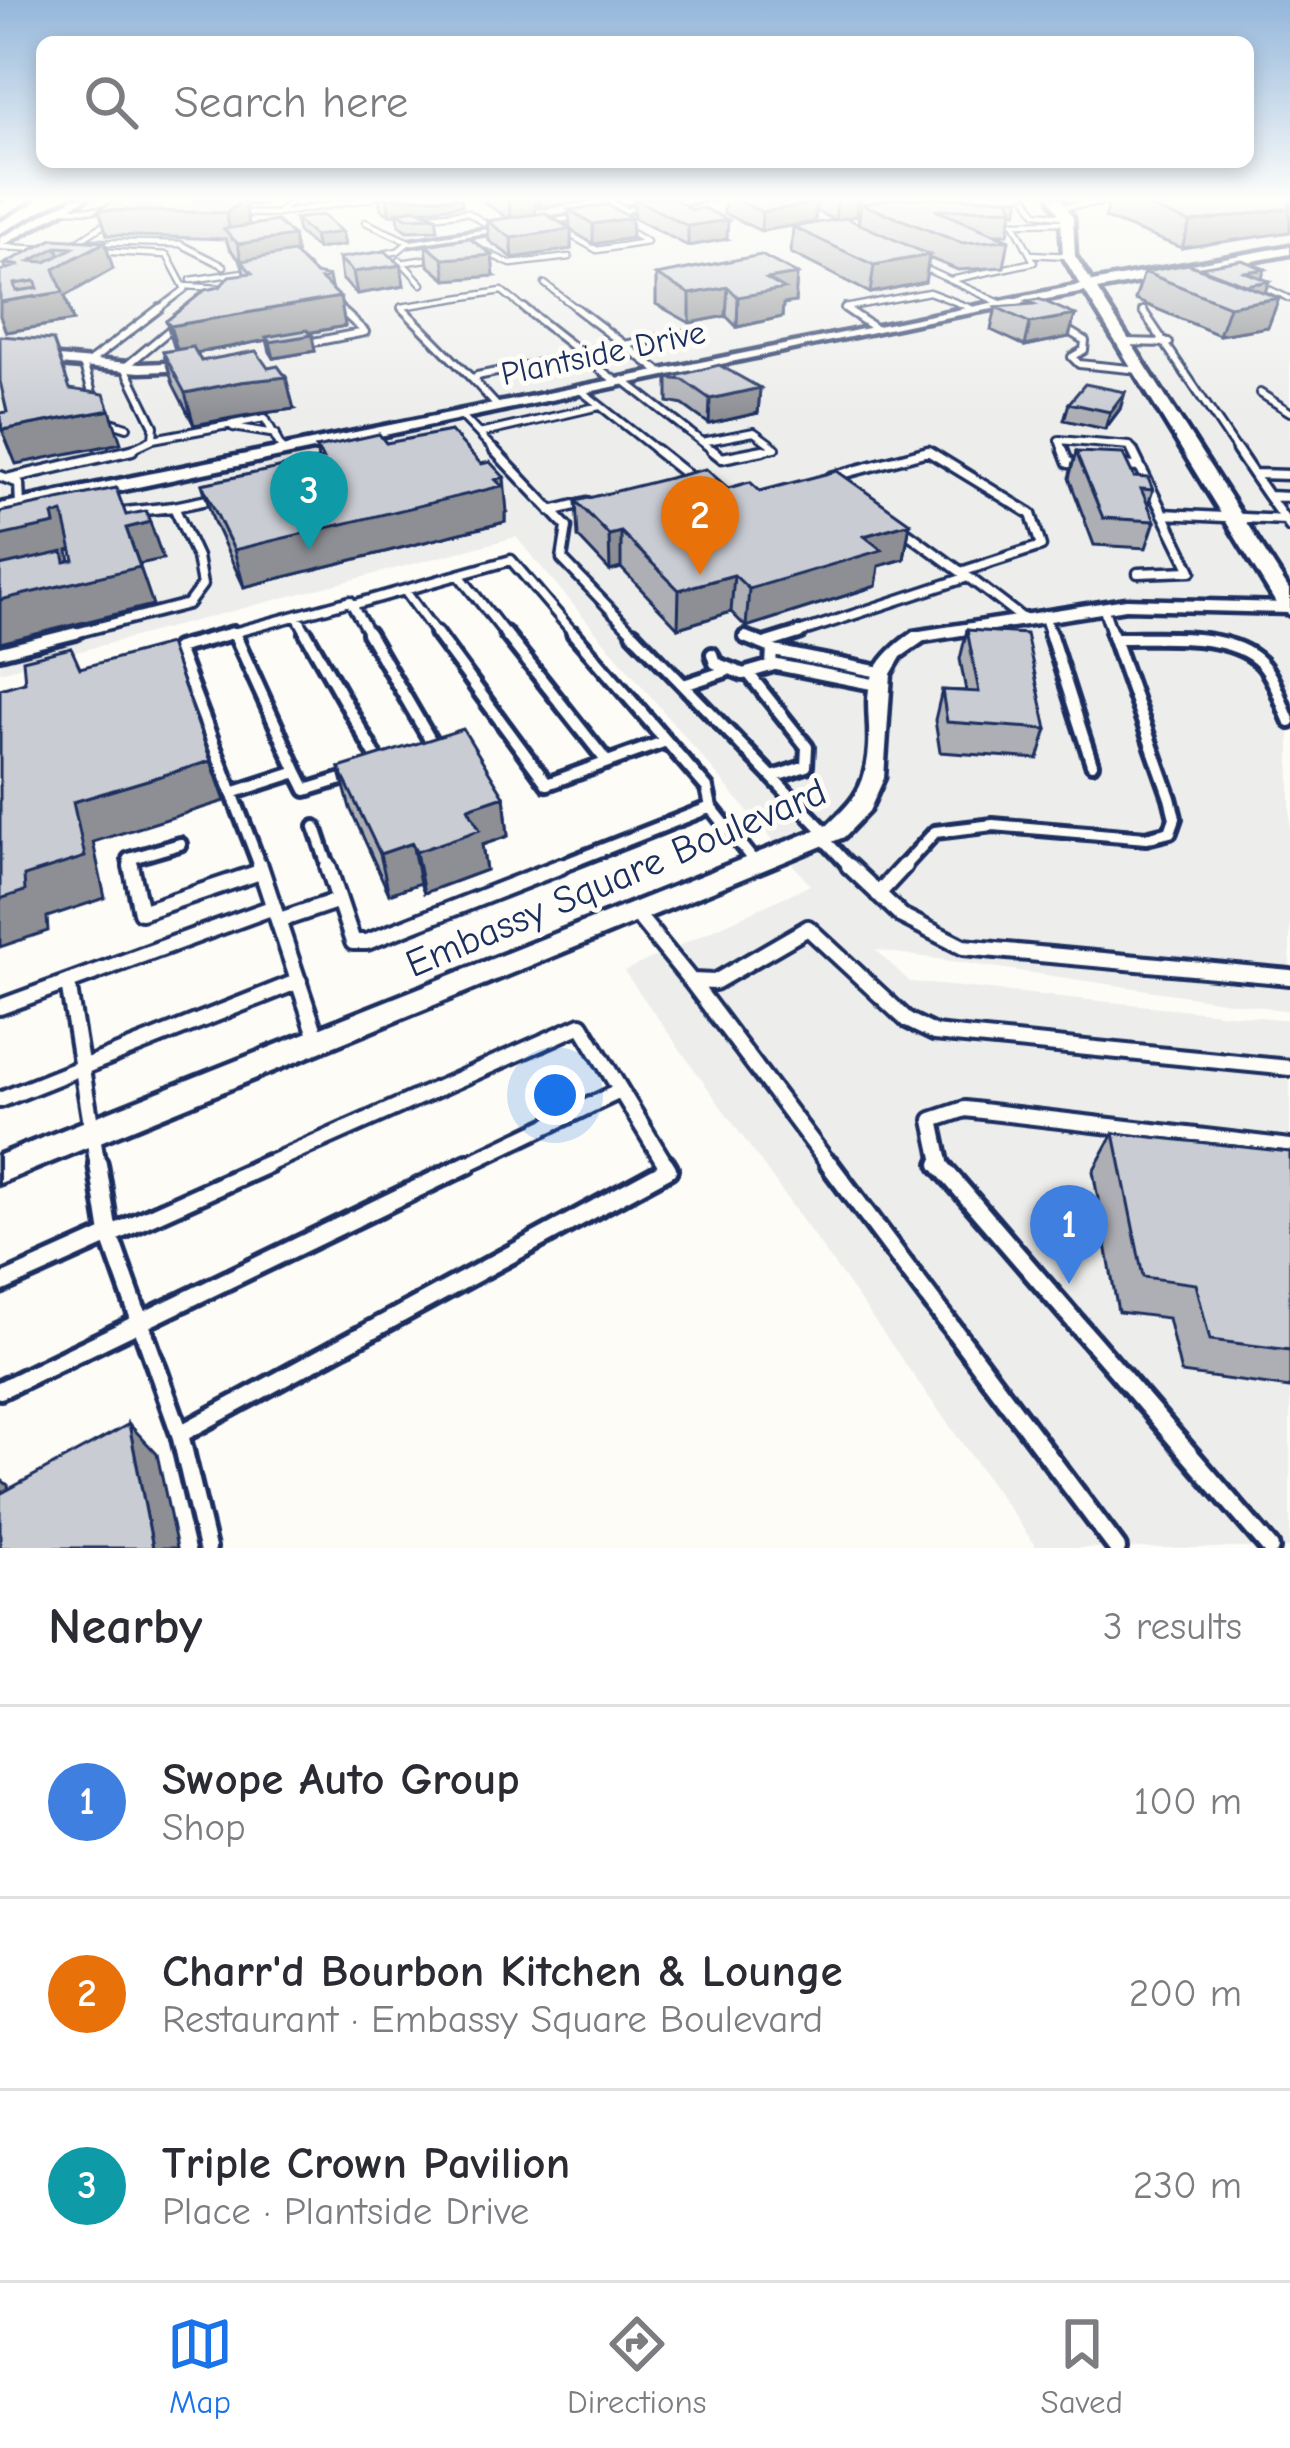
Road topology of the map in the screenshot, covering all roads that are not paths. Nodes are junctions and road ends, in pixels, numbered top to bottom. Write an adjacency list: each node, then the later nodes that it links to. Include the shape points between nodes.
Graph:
1 (175, 270): 11 (lane)
2 (260, 270): 11 (lane)
3 (409, 270): 12 (lane)
4 (928, 270): 10 (lane)
5 (1001, 270): 10 (lane)
6 (1079, 270): 14 (street)
7 (1175, 270): 14 (street, Plantside Drive)
8 (1238, 276): 17 (lane)
9 (261, 279): 15 (lane)
10 (950, 280): 19 (lane)
11 (183, 284): 15 (lane); 34 (lane, via 182,293)
12 (422, 284)
13 (545, 284): 30 (lane)
14 (1089, 285): 19 (street, Plantside Drive); 27 (street)
15 (214, 286): 18 (lane, via 221,288)
16 (323, 292): 29 (lane, via 365,332)
17 (1290, 298)
18 (205, 302)
19 (1003, 302): 20 (street, Plantside Drive); 21 (lane)
20 (971, 308): 25 (street, Plantside Drive); 25 (lane, via 929,292 845,308)
21 (1027, 310)
22 (1143, 310): 28 (lane)
23 (189, 315): 36 (lane)
24 (1048, 320): 37 (lane, via 1085,341 1072,357 1079,364)
25 (873, 327): 38 (street, Plantside Drive)
26 (683, 334): 30 (lane)
27 (1124, 342): 28 (lane); 37 (street)
28 (1169, 343): 55 (lane)
29 (301, 344)
30 (624, 345): 38 (lane)
31 (0, 356): 34 (street)
32 (584, 356): 39 (lane); 40 (lane); 40 (lane, via 502,291 401,307)
33 (214, 362): 35 (lane)
34 (85, 363): 36 (street); 48 (lane, via 98,415)
35 (193, 366): 36 (street)
36 (124, 367): 50 (lane)
37 (1140, 370): 74 (street)
38 (660, 372): 39 (street, Plantside Drive)
39 (619, 381): 41 (street, Plantside Drive); 51 (lane)
40 (475, 382): 43 (lane)
41 (579, 389): 43 (street, Plantside Drive); 44 (lane)
42 (1260, 393): 45 (lane)
43 (497, 406): 46 (street, Plantside Drive)
44 (601, 406): 49 (lane); 58 (lane)
45 (1290, 412)
46 (460, 414): 49 (lane); 52 (street, Plantside Drive, via 434,426)
47 (224, 425): 50 (lane); 52 (lane); 52 (lane, via 265,418)
48 (127, 427)
49 (479, 434): 71 (lane)
50 (154, 439): 60 (lane)
51 (702, 442): 51 (lane, via 726,460 776,448 754,432)
52 (280, 443): 53 (street, Plantside Drive)
53 (207, 467): 68 (street, Plantside Drive, via 64,503); 69 (lane, via 228,496)
54 (1140, 467): 54 (lane, via 1126,444 1059,440 1068,463); 73 (lane)
55 (1253, 474): 57 (lane); 65 (lane)
56 (0, 476): 60 (lane)
57 (1290, 476)
58 (690, 477): 61 (lane); 63 (lane)
59 (830, 477): 62 (lane); 64 (lane); 80 (lane, via 928,451 1031,514 1042,546)
60 (11, 478): 68 (lane, via 19,483)
61 (667, 482)
62 (811, 482)
63 (699, 484)
64 (844, 487)
65 (1268, 496): 66 (lane); 76 (lane)
66 (1290, 496)
67 (598, 500): 71 (lane)
68 (20, 506): 70 (street, Plantside Drive)
69 (174, 507): 72 (lane); 92 (lane, via 202,586 188,604)
70 (0, 510)
71 (551, 511): 78 (lane)
72 (112, 514)
73 (1163, 514): 74 (lane); 79 (lane, via 1190,574)
74 (1232, 518): 76 (lane); 85 (street)
75 (889, 520): 80 (lane)
76 (1287, 523)
77 (588, 527): 78 (lane)
78 (567, 532): 98 (lane, via 562,559)
79 (1138, 573)
80 (964, 574): 87 (lane); 91 (lane)
81 (458, 575): 82 (lane); 100 (lane, via 511,560); 103 (lane)
82 (406, 591): 83 (lane); 103 (lane, via 547,784)
83 (352, 605): 86 (lane); 101 (lane, via 438,749)
84 (1103, 607): 85 (street); 87 (street); 90 (lane)
85 (1290, 608)
86 (297, 616): 88 (lane); 105 (lane)
87 (1033, 616): 97 (street, via 919,636 898,647); 104 (lane)
88 (234, 633): 106 (lane); 108 (lane, via 177,648)
89 (746, 637): 91 (lane)
90 (1114, 638): 99 (lane, via 1217,644 1250,654); 115 (lane, via 1170,798 1170,832 1146,838 994,825 935,832)
91 (771, 647): 94 (lane); 97 (lane)
92 (0, 652)
93 (712, 654): 95 (lane)
94 (772, 664): 96 (lane); 97 (lane)
95 (728, 670): 96 (lane); 98 (lane)
96 (749, 674): 107 (lane, via 807,747 806,766)
97 (879, 679): 111 (street, Embassy Square Boulevard, via 877,782 855,816)
98 (684, 686): 107 (lane)
99 (1290, 722)
100 (666, 741): 103 (lane); 109 (lane, via 707,788)
101 (419, 755)
102 (400, 761): 105 (lane)
103 (608, 762)
104 (1092, 764)
105 (381, 767): 106 (lane, via 306,790)
106 (297, 772): 108 (lane)
107 (773, 777): 111 (lane)
108 (235, 792): 114 (lane)
109 (711, 807): 113 (lane); 116 (lane, via 367,942 353,942)
110 (315, 827): 116 (lane)
111 (825, 836): 113 (street, Embassy Square Boulevard); 115 (lane)
112 (180, 844): 114 (lane, via 129,859 141,912)
113 (756, 864): 117 (street, Embassy Square Boulevard)
114 (260, 872): 118 (lane)
115 (878, 894): 119 (lane, via 931,938 962,946)
116 (339, 900): 118 (lane)
117 (635, 912): 121 (lane); 124 (street, Embassy Square Boulevard)
118 (277, 913): 120 (lane); 122 (lane)
119 (1290, 977)
120 (299, 981): 124 (lane); 126 (lane)
121 (691, 981): 125 (lane, via 715,982 808,928 907,1020 934,1033); 138 (lane)
122 (68, 983): 123 (lane); 126 (lane)
123 (0, 1007)
124 (318, 1040): 129 (street, Embassy Square Boulevard)
125 (1290, 1068)
126 (80, 1069): 128 (lane); 129 (lane)
127 (620, 1091): 132 (lane, via 581,1025); 134 (lane); 136 (lane, via 668,1169)
128 (0, 1100)
129 (91, 1133): 131 (street, Embassy Square Boulevard); 132 (lane)
130 (1290, 1147): 139 (lane, via 965,1109 932,1120 935,1161)
131 (0, 1169)
132 (109, 1234): 133 (lane); 134 (lane)
133 (0, 1284)
134 (142, 1319): 135 (lane); 136 (lane)
135 (0, 1390)
136 (180, 1434): 137 (lane)
137 (207, 1548)
138 (1117, 1548)
139 (1270, 1548)

